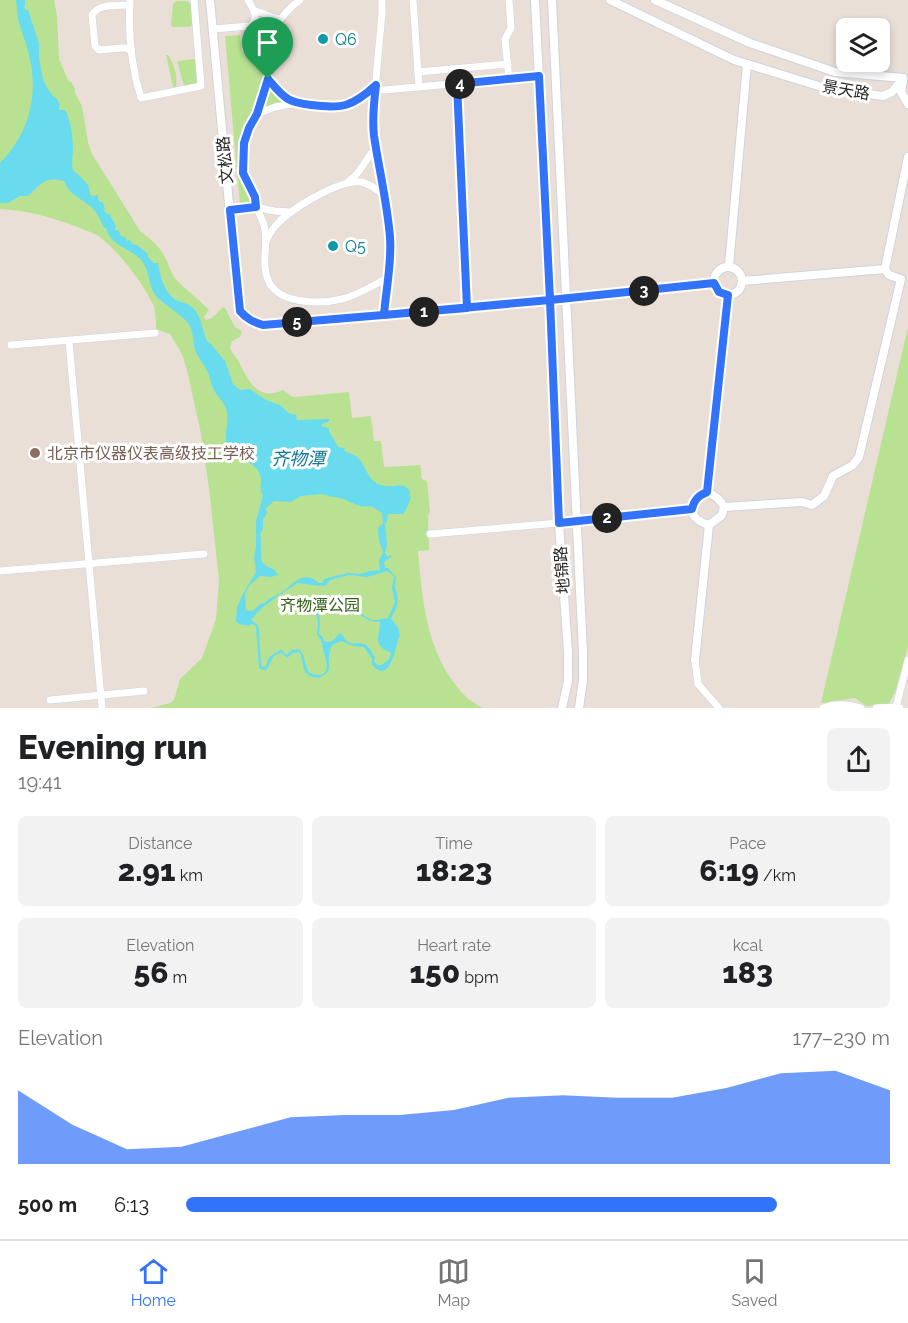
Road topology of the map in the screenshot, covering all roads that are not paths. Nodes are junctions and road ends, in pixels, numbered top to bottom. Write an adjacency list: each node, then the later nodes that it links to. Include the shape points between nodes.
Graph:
1 (185, 0): 13 (street)
2 (210, 0): 18 (street, 文松路)
3 (248, 0): 15 (street)
4 (300, 0): 16 (street)
5 (413, 0): 25 (street)
6 (509, 0): 23 (street, via 511,28 505,39)
7 (535, 0): 26 (street, 地锦路)
8 (552, 0): 51 (street, 地锦路)
9 (610, 0): 24 (street, 景天路)
10 (655, 0): 27 (street, 景天路, via 750,43 835,72)
11 (382, 1): 31 (street)
12 (130, 2): 14 (street); 22 (street)
13 (194, 2): 20 (street)
14 (107, 3): 22 (street, via 92,15 95,46 99,50)
15 (254, 11): 16 (street); 17 (street)
16 (280, 19): 21 (street)
17 (253, 24): 18 (street); 21 (street)
18 (213, 29): 19 (street, 文松路)
19 (214, 40): 20 (street); 42 (street, 文松路)
20 (198, 41): 22 (street, via 201,86 141,98)
21 (267, 48): 28 (street)
22 (131, 51)
23 (508, 64): 25 (street); 29 (street)
24 (747, 64): 27 (street, 景天路, via 825,88 883,96 892,92); 45 (street)
25 (418, 72): 32 (street)
26 (539, 76): 29 (street); 52 (street, 地锦路)
27 (903, 78): 35 (street, via 901,92)
28 (268, 79): 34 (street); 36 (street)
29 (508, 79): 30 (street)
30 (457, 84): 32 (street); 53 (street)
31 (376, 85): 34 (street, via 355,101 338,107); 37 (street, via 373,112)
32 (419, 87): 33 (street)
33 (384, 90)
34 (297, 103): 36 (street)
35 (908, 104)
36 (257, 114): 41 (street, via 244,143 243,165)
37 (377, 148): 39 (street); 40 (street)
38 (908, 157): 46 (street)
39 (345, 184): 40 (street, via 368,184); 43 (street)
40 (385, 196): 47 (street, via 390,238)
41 (256, 207): 42 (street); 43 (street); 44 (street)
42 (230, 210): 54 (street, 文松路, via 238,301 246,318 263,325)
43 (291, 212): 44 (street, via 273,229)
44 (266, 243): 47 (street, via 268,282 283,296 309,302 343,299)
45 (729, 267): 48 (street, via 740,273); 49 (street, via 717,271)
46 (885, 268): 48 (street); 59 (street, via 889,275 901,279 859,457 833,476 824,496 812,505 802,502)
47 (388, 278): 54 (street)
48 (742, 281): 50 (street, via 736,292)
49 (714, 283): 50 (street, via 719,292); 51 (street)
50 (728, 295): 58 (street)
51 (566, 299): 52 (street); 61 (street, 地锦路)
52 (550, 300): 53 (street); 62 (street, 地锦路)
53 (467, 308): 54 (street)
54 (384, 315)
55 (155, 333): 56 (street)
56 (69, 340): 57 (street); 66 (street)
57 (11, 345)
58 (707, 492): 59 (street); 60 (street, via 693,502)
59 (724, 507): 63 (street, via 722,515)
60 (692, 509): 61 (street); 63 (street, via 694,517)
61 (576, 521): 62 (street); 76 (street, 地锦路, via 583,653)
62 (559, 523): 64 (street); 75 (street, 地锦路, via 569,671)
63 (709, 525): 68 (street)
64 (430, 534)
65 (204, 554): 66 (street)
66 (89, 564): 67 (street); 71 (street)
67 (0, 571)
68 (695, 660): 77 (street, via 698,684)
69 (908, 660): 73 (street)
70 (144, 691): 71 (street)
71 (101, 695): 72 (street); 74 (street)
72 (50, 700)
73 (898, 707): 80 (street)
74 (102, 708)
75 (562, 708)
76 (579, 708)
77 (719, 708)
78 (823, 708): 79 (street, via 845,704)
79 (861, 708)
80 (876, 708)

